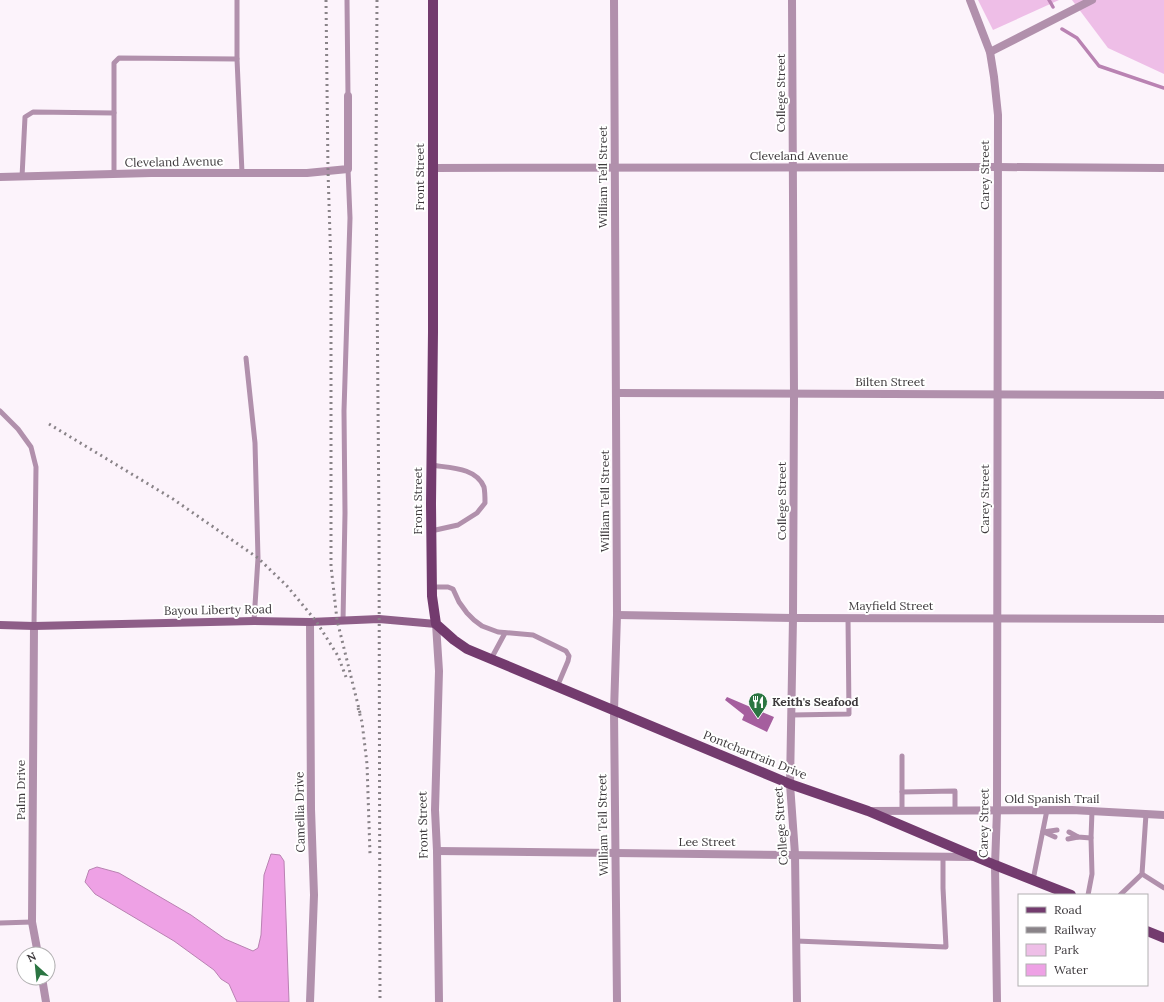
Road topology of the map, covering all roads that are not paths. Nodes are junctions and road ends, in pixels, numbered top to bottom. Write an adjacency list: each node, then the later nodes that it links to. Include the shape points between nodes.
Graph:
1 (237, 0): 9 (lane)
2 (347, 0): 10 (lane)
3 (433, 0): 13 (main road, Front Street)
4 (614, 0): 14 (street, William Tell Street)
5 (792, 0): 15 (street, College Street)
6 (970, 0): 8 (street, Carey Street)
7 (1092, 0): 8 (street)
8 (990, 52): 12 (street, Carey Street, via 998,115)
9 (237, 59): 11 (lane, via 119,58 114,63); 18 (lane)
10 (348, 96): 17 (street)
11 (114, 113): 19 (lane); 21 (lane, via 33,112 25,117)
12 (997, 167): 15 (street, Cleveland Avenue); 16 (street, Cleveland Avenue); 25 (street, Carey Street)
13 (433, 168): 14 (street, Cleveland Avenue); 28 (main road, Front Street)
14 (615, 168): 15 (street, Cleveland Avenue); 23 (street, William Tell Street)
15 (793, 168): 24 (street, College Street)
16 (1164, 168)
17 (348, 169): 18 (street, Cleveland Avenue, via 307,173); 36 (lane, via 350,218 344,411)
18 (242, 173): 19 (street, Cleveland Avenue)
19 (114, 174): 21 (street, Cleveland Avenue)
20 (0, 177): 21 (street, Cleveland Avenue)
21 (22, 177)
22 (246, 358): 37 (lane, via 255,443 258,558)
23 (616, 393): 24 (street, Bilten Street); 31 (street, William Tell Street)
24 (794, 394): 25 (street, Bilten Street); 32 (street, College Street)
25 (997, 394): 26 (street, Bilten Street); 34 (street, Carey Street)
26 (1164, 395)
27 (0, 411): 41 (lane, via 31,447 36,467)
28 (431, 465): 29 (main road, Front Street); 29 (lane, via 466,470 478,477 484,488 485,503 477,513 458,525)
29 (431, 531): 30 (main road, Front Street)
30 (432, 588): 39 (main road, Front Street); 42 (lane, via 451,588 474,620 482,626)
31 (617, 615): 32 (street, Mayfield Street); 45 (street, William Tell Street)
32 (793, 618): 33 (street, Mayfield Street); 46 (street, College Street)
33 (848, 618): 34 (street, Mayfield Street); 46 (lane, via 849,714)
34 (997, 619): 35 (street, Mayfield Street); 54 (street, Carey Street)
35 (1164, 619)
36 (343, 620): 38 (main road, Bayou Liberty Road); 39 (main road, Bayou Liberty Road, via 379,619)
37 (254, 621): 38 (main road, Bayou Liberty Road); 41 (main road, Bayou Liberty Road)
38 (310, 622): 85 (street, Camellia Drive, via 314,895)
39 (436, 624): 43 (main road, Pontchartrain Drive, via 467,649); 65 (street, Front Street, via 439,671 435,810)
40 (0, 625): 41 (main road, Bayou Liberty Road)
41 (34, 626): 77 (street, Palm Drive)
42 (505, 633): 43 (lane); 44 (lane, via 533,635 566,651 568,661)
43 (491, 659): 44 (main road, Pontchartrain Drive)
44 (557, 687): 45 (main road, Pontchartrain Drive)
45 (614, 711): 48 (main road, Pontchartrain Drive); 66 (street, William Tell Street)
46 (792, 715): 48 (street, College Street)
47 (902, 756): 49 (lane)
48 (790, 784): 52 (main road, Pontchartrain Drive); 67 (street, College Street)
49 (902, 792): 50 (lane, via 955,791); 53 (lane)
50 (956, 810): 53 (street, Old Spanish Trail); 54 (street, Old Spanish Trail)
51 (1047, 810): 54 (street, Old Spanish Trail); 55 (street, Old Spanish Trail); 59 (lane)
52 (868, 811): 53 (street, Old Spanish Trail); 69 (main road, Pontchartrain Drive)
53 (902, 811)
54 (997, 811): 70 (street, Carey Street)
55 (1092, 811): 56 (street, Old Spanish Trail); 63 (lane)
56 (1146, 814): 57 (street, Old Spanish Trail); 71 (lane)
57 (1164, 815)
58 (1058, 830): 59 (lane)
59 (1043, 832): 61 (lane); 72 (lane)
60 (1070, 832): 62 (lane)
61 (1055, 837)
62 (1078, 837): 63 (lane); 64 (lane)
63 (1091, 838): 75 (lane, via 1092,874)
64 (1068, 839)
65 (437, 851): 66 (street, Lee Street); 86 (street, Front Street)
66 (616, 853): 67 (street, Lee Street); 87 (street, William Tell Street)
67 (795, 854): 68 (street, Lee Street); 81 (street, College Street)
68 (944, 856): 69 (street, Lee Street); 81 (lane, via 946,947)
69 (977, 857): 70 (main road, Pontchartrain Drive)
70 (995, 865): 72 (main road, Pontchartrain Drive); 89 (street, Carey Street)
71 (1142, 874): 73 (lane); 76 (lane)
72 (1033, 880): 74 (main road, Pontchartrain Drive)
73 (1164, 888)
74 (1068, 894)
75 (1088, 894)
76 (1121, 894)
77 (32, 922): 78 (lane); 82 (street, Palm Drive)
78 (0, 923)
79 (1148, 931): 80 (main road)
80 (1164, 938)
81 (796, 941): 88 (street, College Street)
82 (36, 946)
83 (43, 986): 84 (street)
84 (46, 1002)
85 (310, 1002)
86 (439, 1002)
87 (617, 1002)
88 (797, 1002)
89 (997, 1002)

